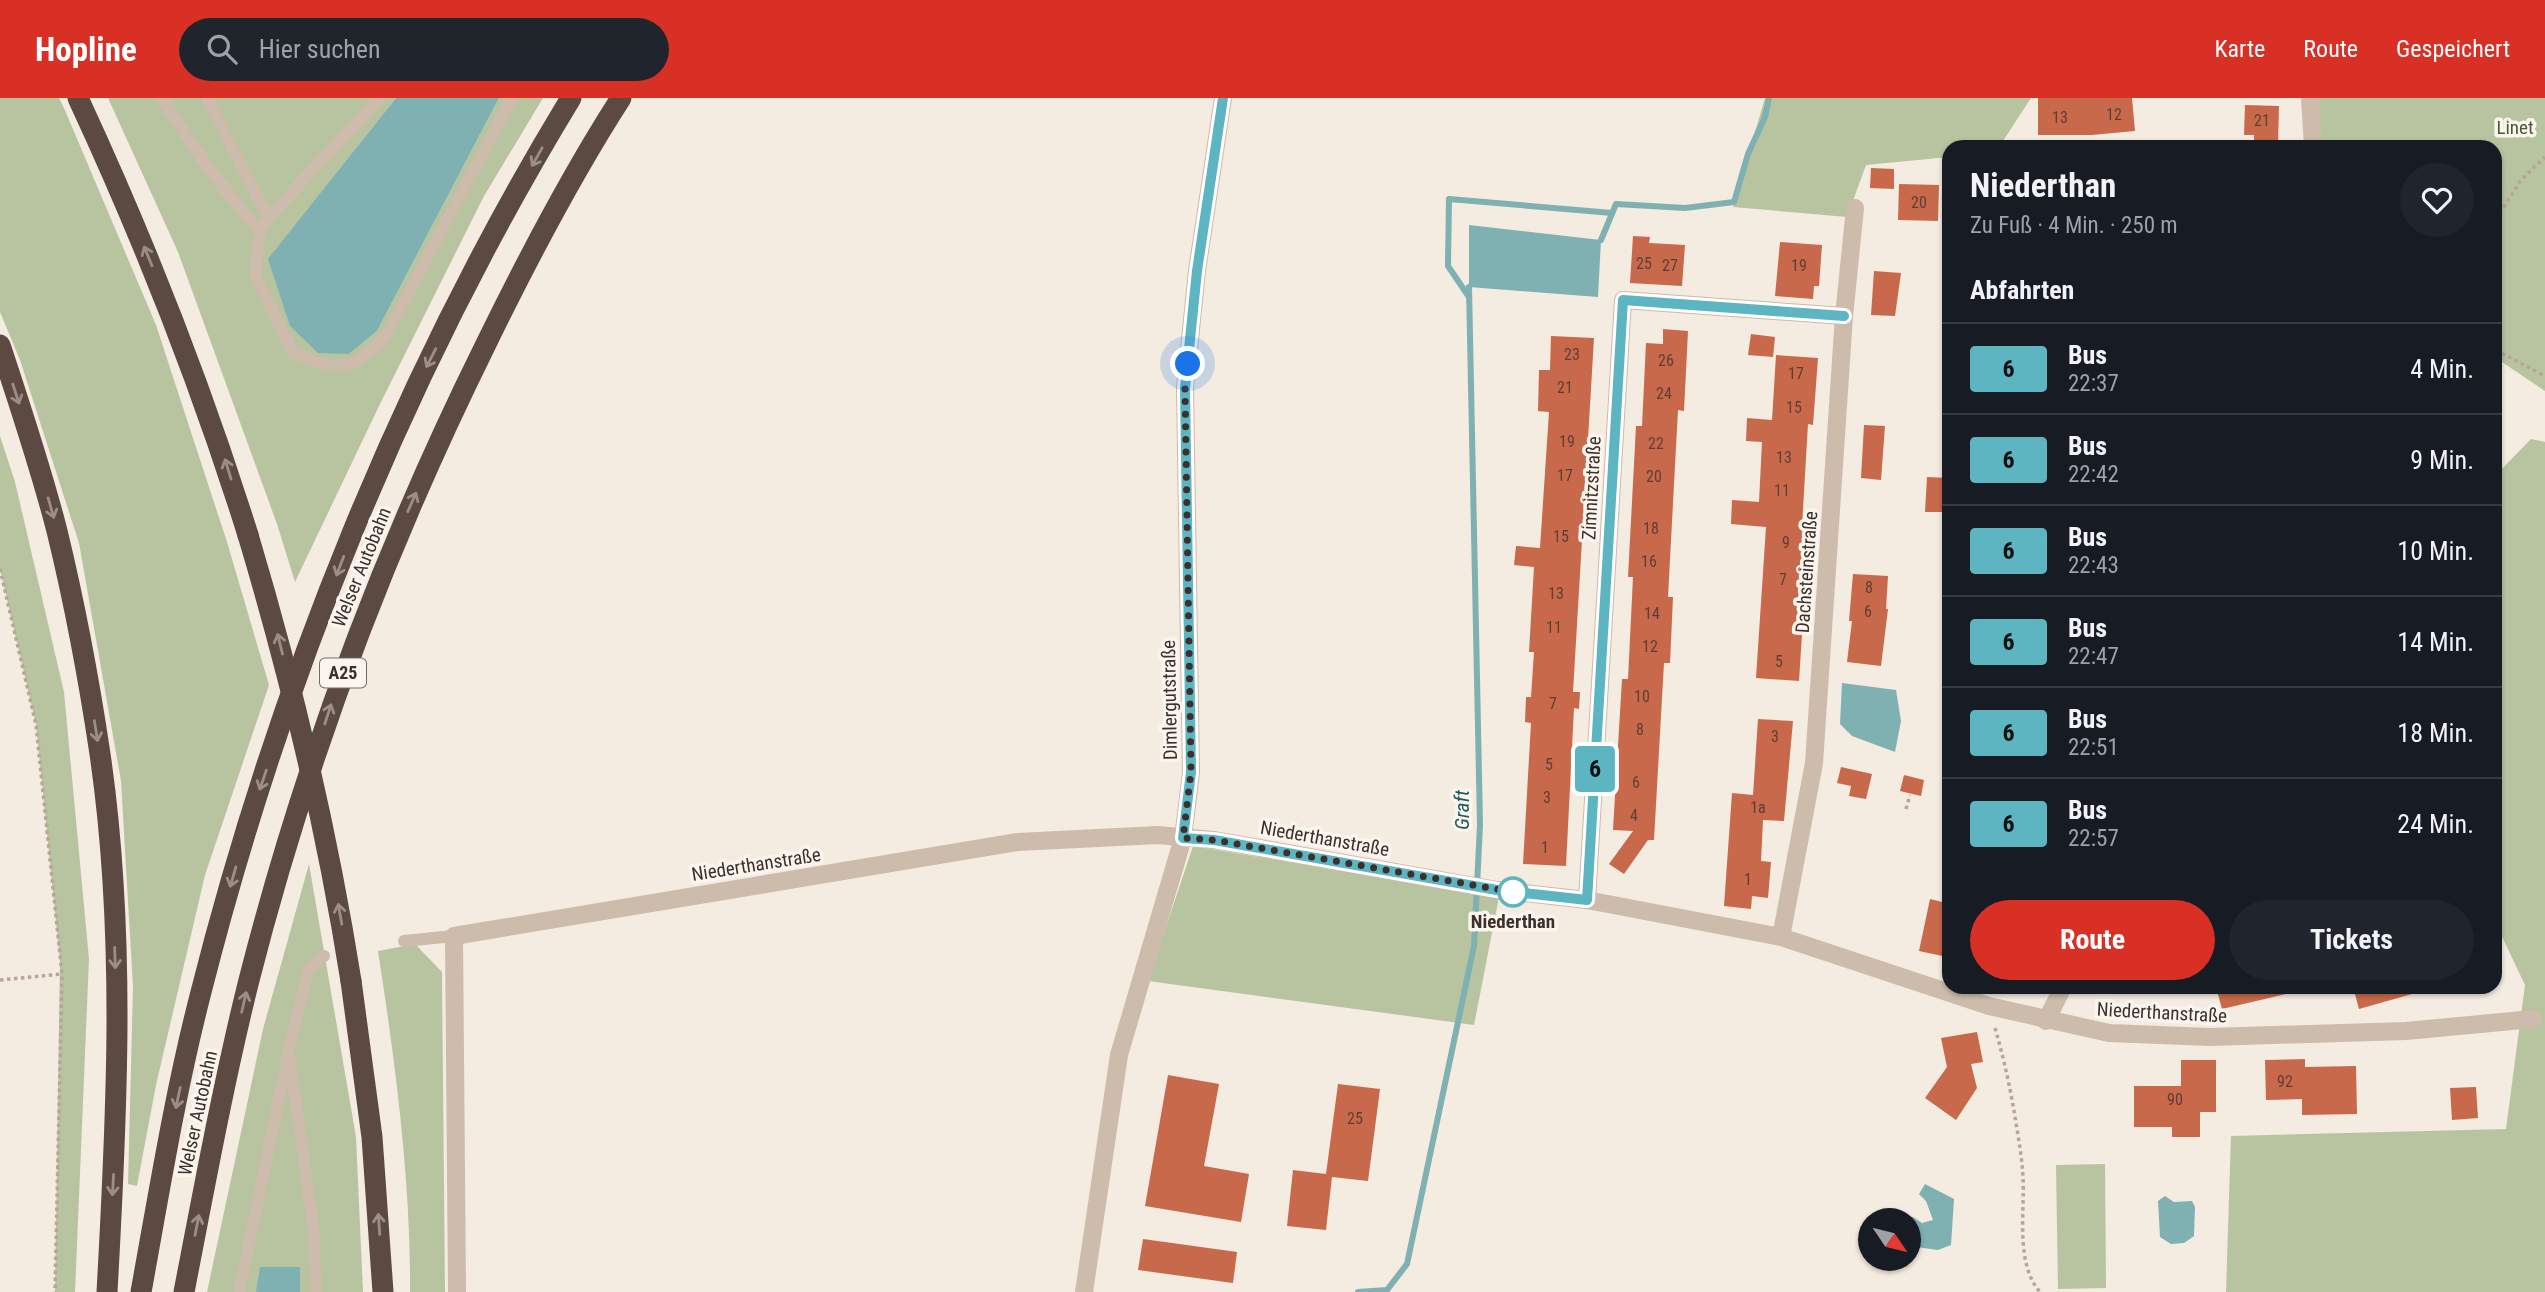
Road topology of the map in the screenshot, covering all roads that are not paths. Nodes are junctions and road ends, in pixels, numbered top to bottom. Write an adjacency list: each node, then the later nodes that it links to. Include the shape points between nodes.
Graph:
1 (79, 98): 33 (highway, one-way to 1, bridge, via 372,1137 351,981 304,735 277,629 213,423)
2 (162, 98): 13 (lane, via 189,141)
3 (208, 98): 12 (lane)
4 (380, 98): 12 (lane)
5 (512, 98): 13 (lane, via 385,337 363,360 330,367 294,354 256,275)
6 (571, 98): 29 (highway, Welser Autobahn / A25, one-way to 29, via 482,256 421,377 310,641 252,811 199,997)
7 (621, 98): 30 (highway, Welser Autobahn / A25, one-way to 7, via 248,984 334,694 447,423 527,261)
8 (1223, 98): 16 (street, Dimlergutstraße, via 1185,388 1191,772)
9 (2310, 98): 10 (street)
10 (2313, 140)
11 (1855, 208): 14 (street, Dachsteinstraße)
12 (268, 218): 13 (lane)
13 (260, 231)
14 (1844, 316): 17 (street, Zimnitzstraße, via 1623,300); 19 (street, Dachsteinstraße, via 1814,762)
15 (0, 345): 28 (highway, one-way to 28, via 57,530 100,757 117,1005)
16 (1183, 838): 17 (street, Niederthanstraße, via 1497,890); 18 (street, Niederthanstraße, via 1158,835 1018,842); 35 (street, Dimlergutstraße, via 1119,1055)
17 (1587, 900): 19 (street, Niederthanstraße)
18 (454, 936): 20 (lane); 34 (street)
19 (1781, 937): 22 (street, Niederthanstraße)
20 (404, 941)
21 (324, 956): 27 (lane, via 308,970)
22 (1942, 990)
23 (1953, 994): 26 (street, Niederthanstraße)
24 (2060, 994): 26 (street)
25 (2533, 1018): 26 (street, Niederthanstraße, via 2406,1031 2210,1037 2109,1033)
26 (2046, 1021)
27 (289, 1050): 31 (lane); 32 (lane, via 313,1225)
28 (107, 1292)
29 (141, 1292)
30 (184, 1292)
31 (239, 1292)
32 (317, 1292)
33 (383, 1292)
34 (457, 1292)
35 (1084, 1292)

